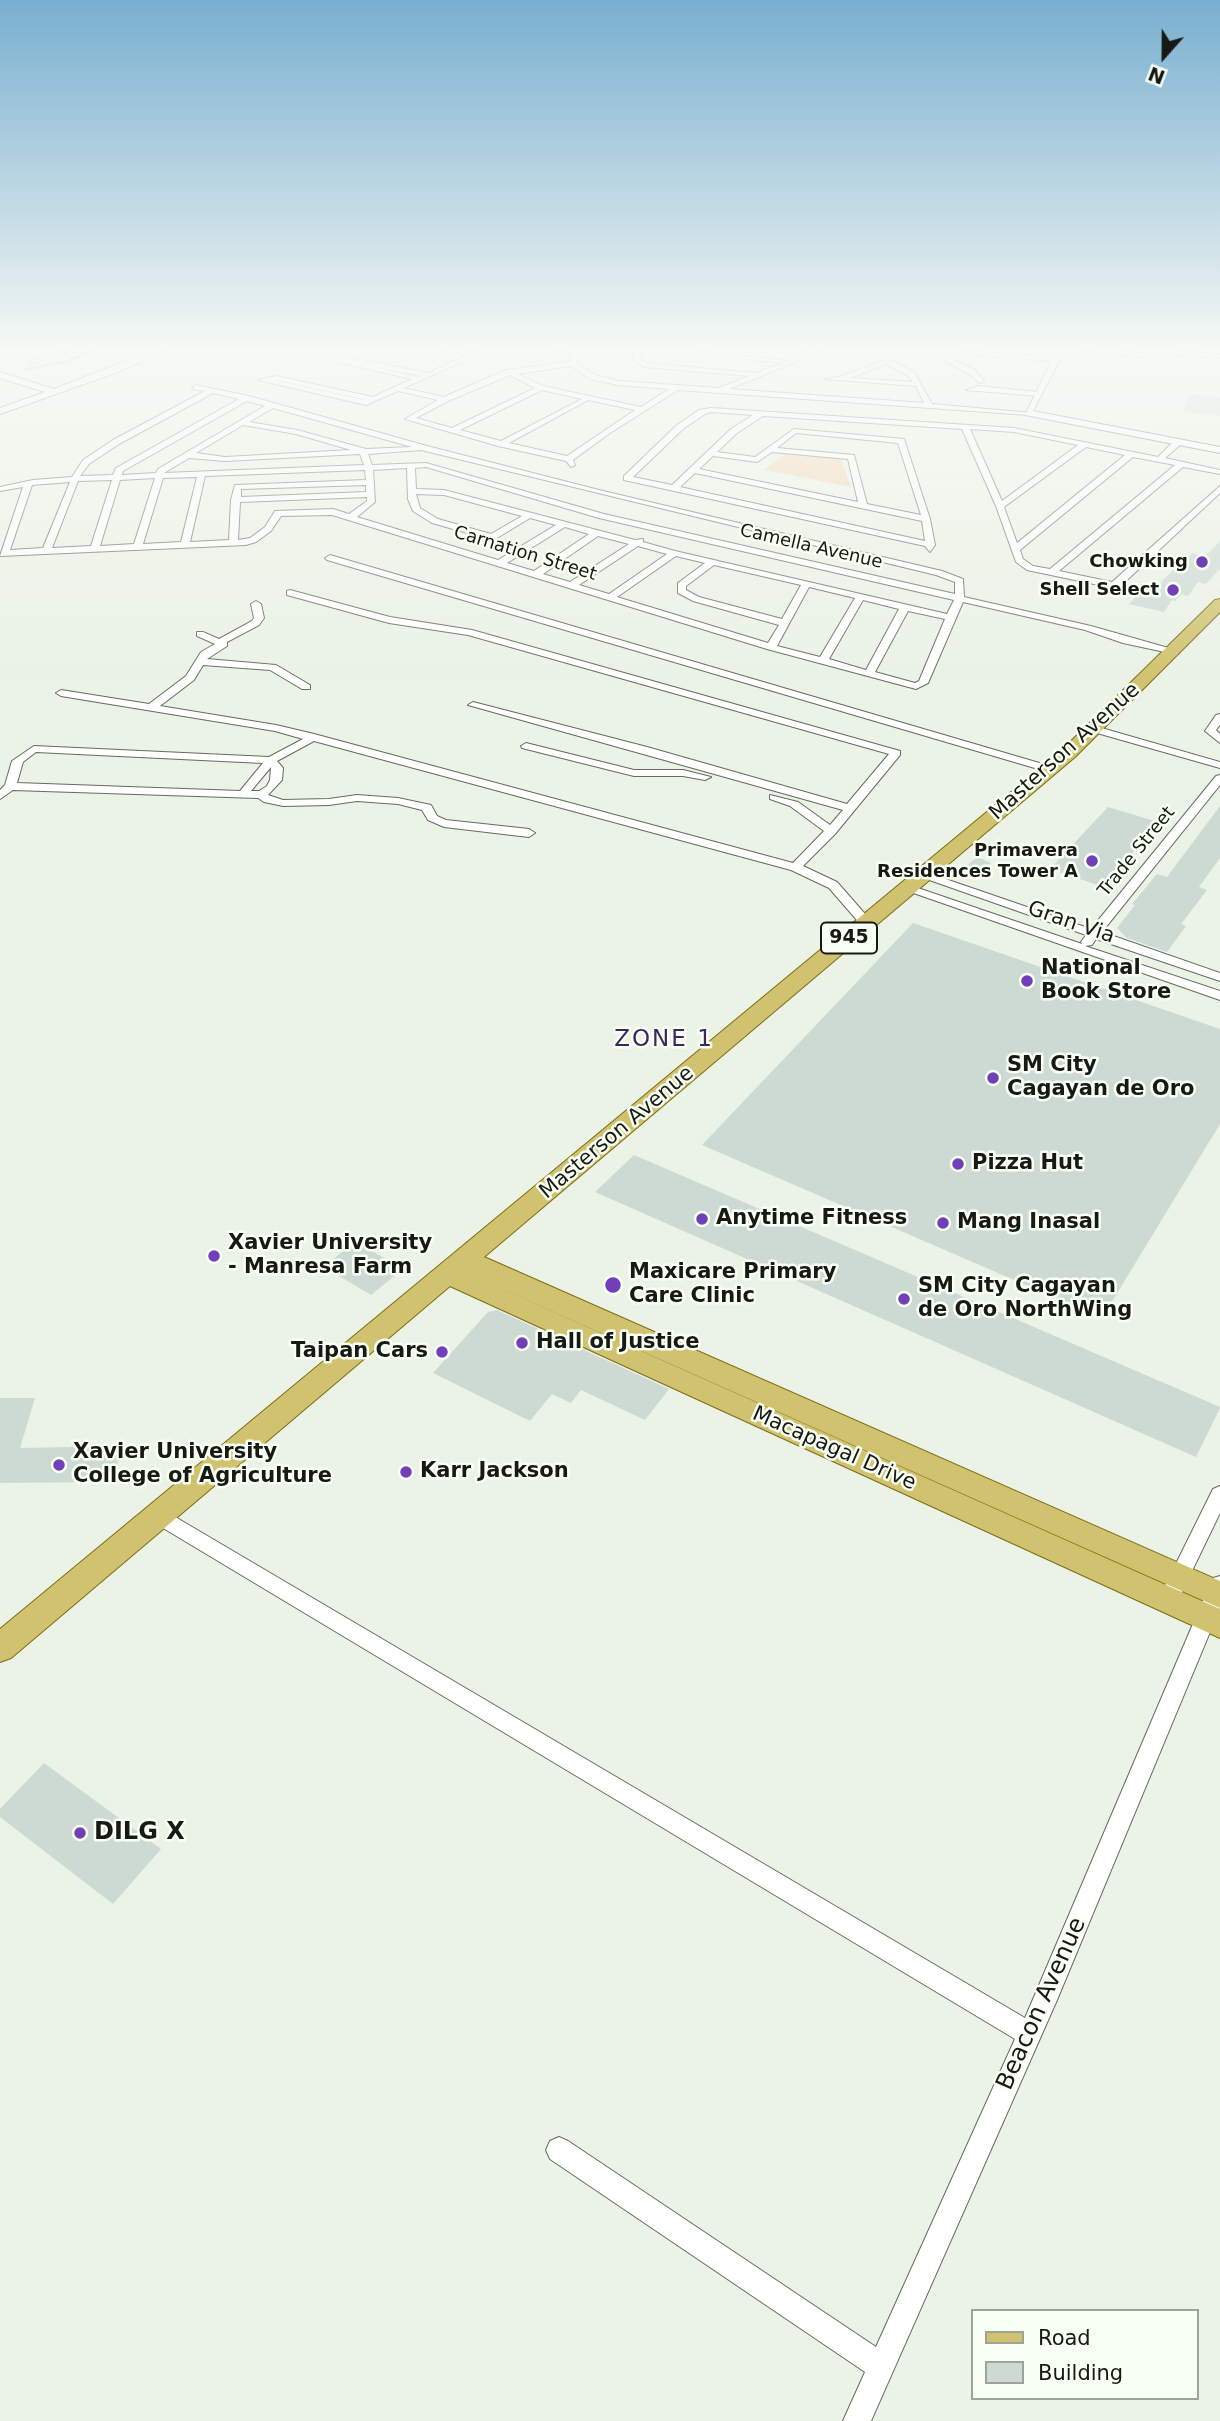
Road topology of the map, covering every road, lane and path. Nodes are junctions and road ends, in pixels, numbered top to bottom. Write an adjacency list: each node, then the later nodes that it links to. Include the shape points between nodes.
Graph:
1 (91, 459): 24 (street)
2 (136, 459): 23 (street)
3 (181, 459): 22 (street)
4 (367, 459): 17 (street)
5 (468, 459): 36 (street)
6 (647, 459): 30 (street, via 627,478)
7 (704, 459): 18 (street)
8 (851, 459): 35 (street)
9 (908, 459): 39 (street)
10 (979, 459): 34 (street)
11 (1064, 459): 34 (street)
12 (1125, 459): 49 (street)
13 (1154, 459): 14 (street)
14 (1159, 460): 15 (street)
15 (1181, 464): 19 (street); 57 (street)
16 (411, 465): 17 (street, Camella Avenue); 31 (street); 41 (street, Camella Avenue, via 432,466)
17 (369, 467): 20 (street, Camella Avenue); 25 (street)
18 (692, 471): 30 (street); 35 (street)
19 (1220, 472)
20 (240, 473): 21 (street, Camella Avenue); 27 (street)
21 (201, 475): 22 (street, Camella Avenue); 46 (street)
22 (159, 476): 23 (street, Camella Avenue); 47 (street)
23 (115, 478): 24 (street, Camella Avenue); 48 (street)
24 (75, 479): 26 (street, Camella Avenue); 50 (street)
25 (370, 482): 27 (street); 32 (street)
26 (28, 483): 29 (street, Camella Avenue); 52 (street)
27 (238, 487): 33 (street)
28 (1220, 488): 57 (street, via 1113,585)
29 (0, 489)
30 (673, 489): 39 (street, via 930,547)
31 (411, 491): 37 (street, via 444,493); 43 (street, via 413,505 425,516)
32 (370, 494): 33 (street); 38 (street, via 368,506)
33 (235, 500): 44 (street)
34 (1000, 506): 49 (street)
35 (864, 508): 39 (street)
36 (675, 510): 41 (street); 64 (street, via 939,573 960,581)
37 (528, 516): 40 (street); 43 (street)
38 (349, 517): 44 (street, Carnation Street, via 327,511 280,512 253,540); 51 (street, Carnation Street)
39 (926, 519)
40 (562, 524): 42 (street); 55 (street)
41 (659, 529): 45 (street); 64 (street, Camella Avenue)
42 (596, 533): 45 (street); 58 (street)
43 (492, 537): 51 (street)
44 (233, 542): 46 (street, Carnation Street)
45 (637, 543): 53 (street); 60 (street)
46 (185, 544): 47 (street, Carnation Street)
47 (138, 546): 48 (street, Carnation Street)
48 (94, 548): 50 (street, Carnation Street)
49 (1015, 549): 57 (street, via 1023,564)
50 (47, 550): 52 (street, Carnation Street)
51 (467, 552): 55 (street, Carnation Street)
52 (2, 553)
53 (674, 553): 56 (street); 62 (street)
54 (330, 558): 88 (street)
55 (500, 562): 58 (street, Carnation Street)
56 (712, 562): 59 (street); 69 (street, via 681,585 681,592)
57 (1051, 573)
58 (536, 574): 60 (street, Carnation Street)
59 (806, 584): 63 (street); 69 (street)
60 (572, 585): 62 (street, Carnation Street)
61 (290, 593): 94 (street, via 389,621 469,632 896,753)
62 (612, 596): 72 (street, Carnation Street)
63 (860, 597): 67 (street); 74 (street)
64 (959, 600): 68 (street); 73 (street, Camella Avenue)
65 (1220, 603): 73 (main road, Masterson Avenue / 945)
66 (256, 604): 71 (street, via 256,623)
67 (905, 607): 68 (street); 76 (street)
68 (951, 618): 76 (street, Carnation Street, via 919,686)
69 (784, 624): 72 (street)
70 (200, 634): 71 (street)
71 (220, 642): 75 (street, via 222,645 205,654)
72 (771, 647): 74 (street, Carnation Street)
73 (1174, 651): 82 (main road, Masterson Avenue / 945)
74 (822, 661): 76 (street, Carnation Street)
75 (203, 662): 77 (street, via 272,667); 80 (street)
76 (869, 674)
77 (306, 687)
78 (61, 693): 80 (street)
79 (473, 705): 94 (street)
80 (151, 708): 83 (street)
81 (1220, 717): 84 (street, via 1210,730)
82 (1094, 729): 87 (street); 88 (main road, Masterson Avenue / 945)
83 (314, 737): 86 (street); 97 (street)
84 (1216, 738)
85 (526, 746): 95 (street, via 634,773 690,773 794,804)
86 (271, 760): 90 (street, via 38,749 18,761); 91 (street); 92 (street, via 277,768 276,780)
87 (1220, 765)
88 (1049, 769): 98 (main road, Masterson Avenue / 945)
89 (1220, 778): 100 (street, Trade Street)
90 (10, 786): 91 (street); 93 (street)
91 (244, 793): 92 (street)
92 (261, 795): 96 (street, via 283,803 357,798 398,801 427,807 432,818 444,822)
93 (0, 796)
94 (849, 808): 95 (street)
95 (831, 831): 97 (street)
96 (529, 833)
97 (794, 867): 99 (street, via 833,885)
98 (916, 883): 99 (main road, Masterson Avenue / 945); 100 (street, Gran Via); 101 (street, Gran Via)
99 (867, 923): 104 (main road, Masterson Avenue / 945)
100 (1093, 934): 101 (street, Trade Street); 102 (street, Gran Via)
101 (1081, 948): 103 (street, Gran Via)
102 (1220, 977)
103 (1220, 996)
104 (457, 1267): 106 (main road, Masterson Avenue / 945); 107 (main road, Macapagal Drive)
105 (1220, 1494): 107 (street)
106 (160, 1516): 109 (main road, Masterson Avenue / 945); 110 (street)
107 (1174, 1589): 108 (main road, Macapagal Drive)
108 (1216, 1602): 110 (street, Beacon Avenue)
109 (0, 1648)
110 (1028, 2034): 112 (street, Beacon Avenue)
111 (559, 2150): 112 (street)
112 (881, 2367): 113 (street, Beacon Avenue)
113 (857, 2421)

